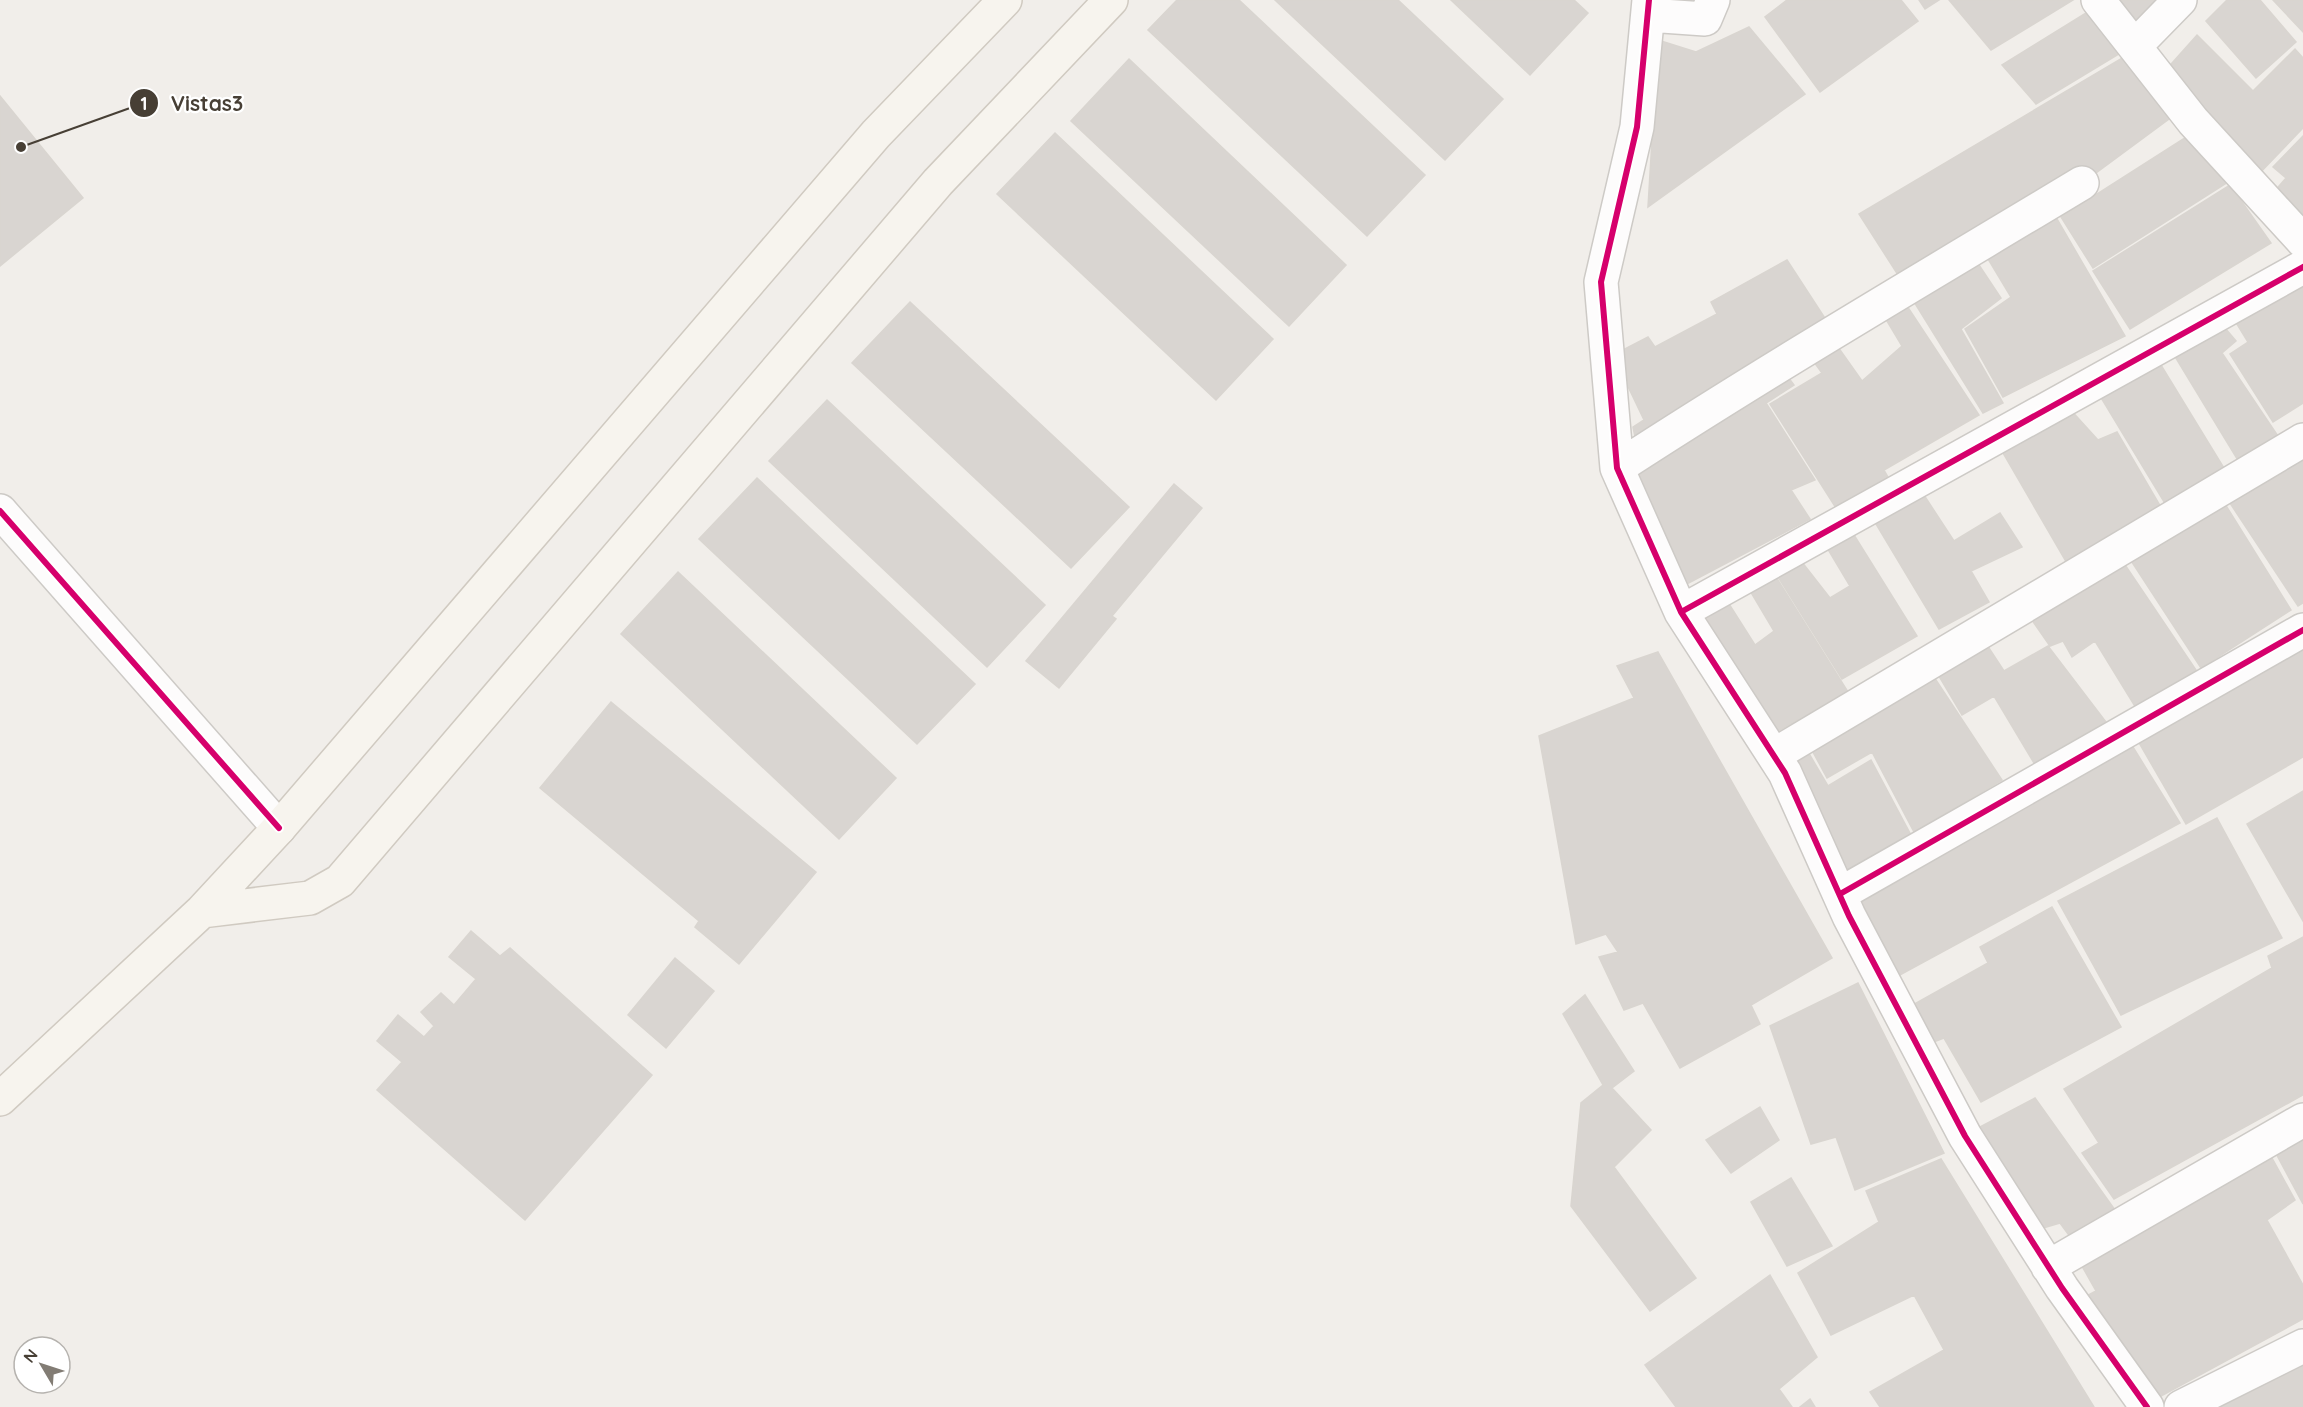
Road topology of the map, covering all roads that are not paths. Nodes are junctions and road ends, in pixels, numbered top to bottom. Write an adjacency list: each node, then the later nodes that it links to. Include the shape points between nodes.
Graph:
1 (1005, 0): 17 (main road, via 876,134)
2 (1110, 0): 19 (main road, via 938,182 340,881 310,898)
3 (1713, 0): 6 (street, via 1705,19)
4 (2098, 0): 7 (street)
5 (2180, 0): 7 (street)
6 (1648, 7): 12 (street, via 1637,127 1602,282)
7 (2135, 46): 9 (street, via 2193,121)
8 (2082, 183): 12 (street, via 1844,325)
9 (2303, 241)
10 (2303, 267): 14 (street)
11 (2303, 440): 16 (street)
12 (1617, 468): 14 (street)
13 (0, 511): 17 (street)
14 (1681, 612): 16 (street)
15 (2303, 630): 18 (street)
16 (1773, 755): 18 (street)
17 (279, 828): 19 (main road)
18 (1840, 894): 22 (street, via 1965,1136)
19 (202, 911): 20 (main road)
20 (0, 1099)
21 (2303, 1120): 22 (street)
22 (2048, 1267): 24 (street)
23 (2303, 1346): 25 (street)
24 (2147, 1407)
25 (2181, 1407)

